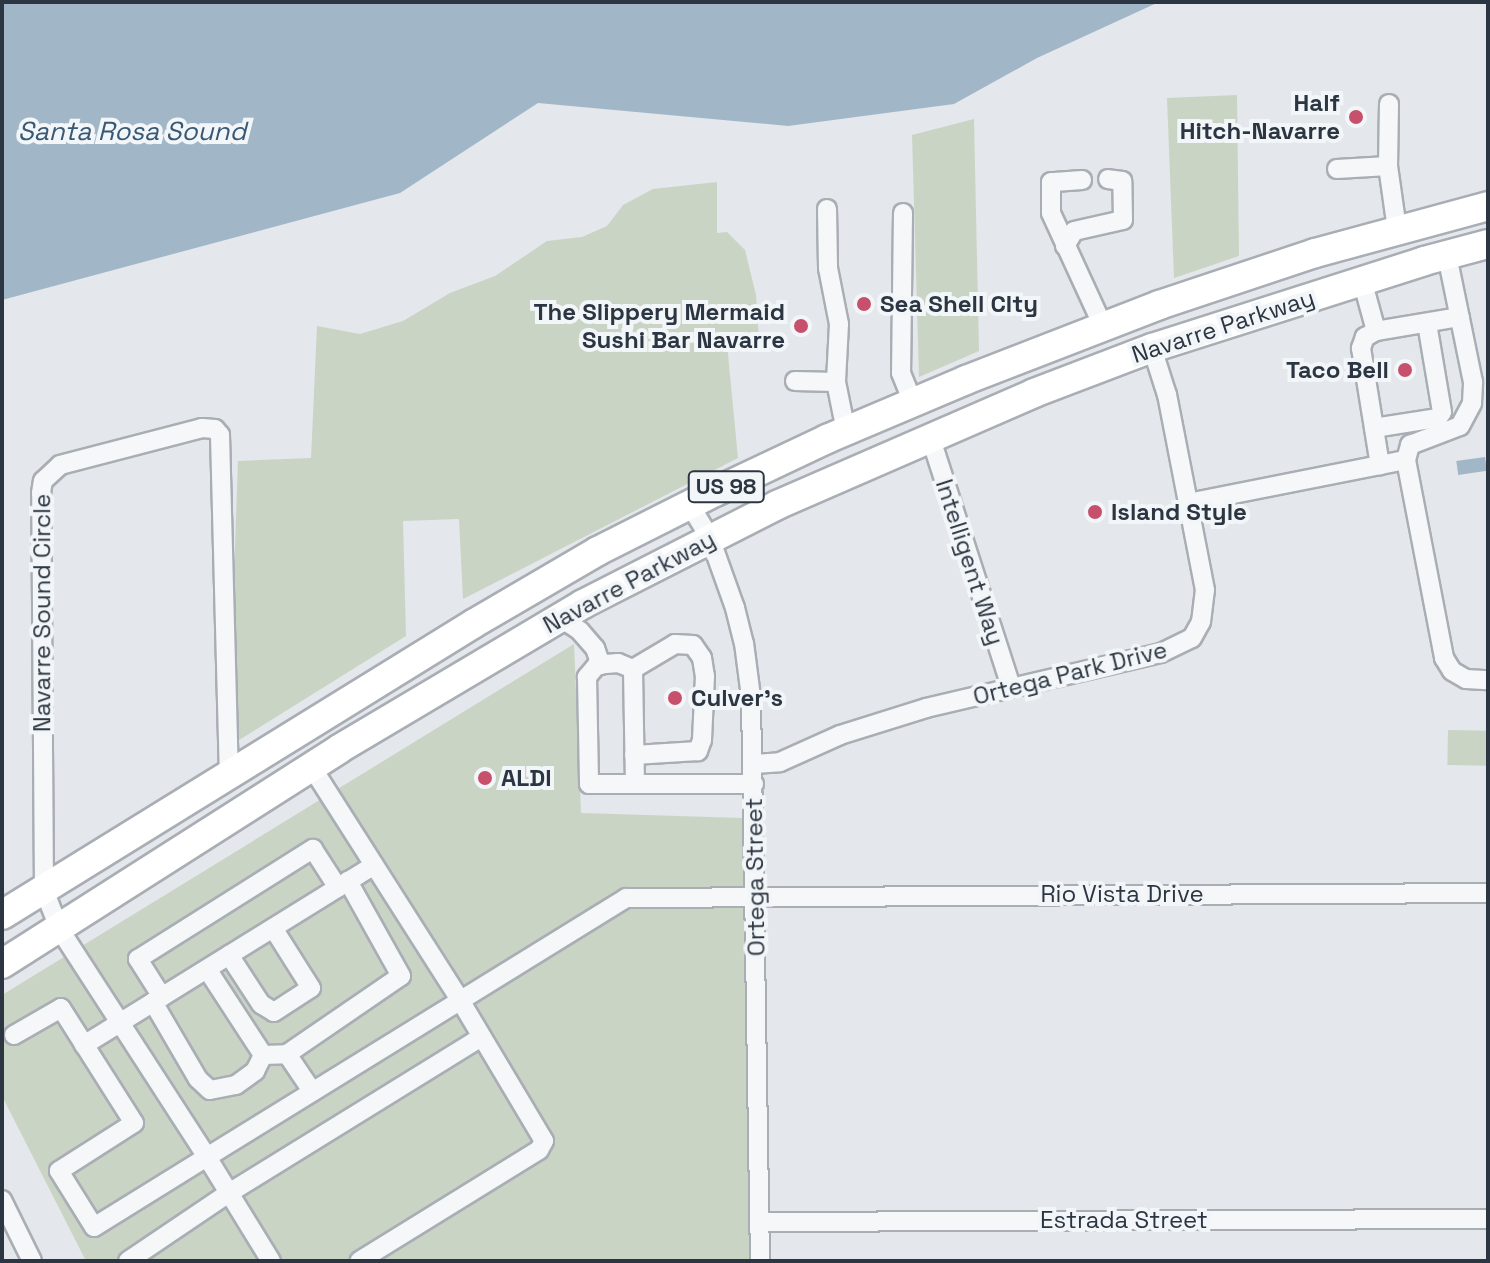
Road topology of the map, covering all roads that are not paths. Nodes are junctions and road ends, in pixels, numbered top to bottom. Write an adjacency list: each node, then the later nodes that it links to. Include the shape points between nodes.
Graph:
1 (1389, 104): 2 (street)
2 (1388, 166): 3 (street); 9 (street)
3 (1337, 169)
4 (1108, 179): 11 (street, via 1122,181 1123,220 1074,231)
5 (1082, 180): 11 (street, via 1051,182 1051,213)
6 (827, 209): 20 (street, via 828,268 839,324)
7 (1478, 209): 9 (highway, Navarre Parkway / US 98); 12 (highway)
8 (903, 213): 21 (street, via 901,373)
9 (1397, 229): 13 (highway, via 1398,249); 16 (highway, Navarre Parkway / US 98)
10 (1488, 244): 12 (highway, Navarre Parkway / US 98)
11 (1065, 246): 16 (street)
12 (1452, 254): 13 (highway, Navarre Parkway / US 98); 14 (street)
13 (1370, 278): 17 (street); 18 (highway, Navarre Parkway / US 98)
14 (1460, 317): 15 (street); 25 (street, via 1473,382 1468,416 1460,426 1410,445)
15 (1427, 323): 17 (street); 22 (street, via 1442,412 1438,418)
16 (1103, 326): 21 (highway, Navarre Parkway / US 98)
17 (1376, 331): 22 (street, via 1365,337 1361,348)
18 (1152, 348): 24 (highway, Navarre Parkway / US 98); 27 (street, Ortega Park Drive)
19 (795, 381): 20 (street)
20 (836, 382): 23 (street)
21 (913, 402): 23 (highway, Navarre Parkway / US 98)
22 (1374, 428): 26 (street)
23 (846, 431): 28 (highway, Navarre Parkway / US 98)
24 (930, 436): 29 (highway, Navarre Parkway / US 98); 34 (street, Intelligent Way)
25 (1406, 460): 26 (street); 33 (street, via 1444,658 1466,679)
26 (1380, 465): 27 (street)
27 (1188, 503): 34 (street, Ortega Park Drive, via 1205,590 1201,622 1192,638 1161,653)
28 (690, 505): 29 (street, Ortega Street); 38 (highway, Navarre Parkway / US 98, via 598,551)
29 (710, 538): 30 (highway, Navarre Parkway / US 98); 36 (street, Ortega Street, via 744,643)
30 (561, 618): 31 (street, via 595,648); 37 (highway, Navarre Parkway / US 98)
31 (601, 665): 32 (street, via 618,663); 39 (street, via 587,677 589,784)
32 (633, 669): 35 (street); 35 (street, via 675,644 693,645 705,676 698,751)
33 (1488, 680)
34 (1011, 687): 36 (street, Ortega Park Drive, via 840,735 780,762)
35 (634, 755): 39 (street)
36 (754, 764): 40 (street, Ortega Street)
37 (311, 766): 41 (street); 47 (highway, Navarre Parkway / US 98)
38 (229, 773): 43 (highway, Navarre Parkway / US 98); 43 (street, Navarre Sound Circle, via 220,435 202,428 60,465 43,481 41,493)
39 (635, 784): 40 (street)
40 (754, 784): 45 (street, Ortega Street)
41 (374, 865): 42 (street); 53 (street)
42 (343, 884): 48 (street); 52 (street, via 313,849 138,959); 58 (street, via 401,976)
43 (44, 890): 46 (highway, Navarre Parkway / US 98); 47 (street)
44 (1488, 893): 45 (street, Rio Vista Drive)
45 (756, 896): 53 (street, Rio Vista Drive, via 626,898); 65 (street, Ortega Street)
46 (2, 915)
47 (59, 928): 50 (highway, Navarre Parkway / US 98); 54 (street)
48 (273, 928): 49 (street); 49 (street, via 311,988 274,1012 261,1004)
49 (229, 955): 51 (street)
50 (2, 964)
51 (207, 969): 52 (street); 59 (street)
52 (158, 999): 54 (street); 59 (street, via 198,1079 210,1090 236,1085 255,1071)
53 (460, 1000): 56 (street); 60 (street, Rio Vista Drive)
54 (120, 1021): 57 (street); 61 (street)
55 (14, 1035): 57 (street, via 61,1008)
56 (482, 1037): 62 (street); 69 (street, via 544,1141 539,1150)
57 (84, 1045): 61 (street, Rio Vista Drive, via 134,1123 59,1171 94,1227)
58 (287, 1054): 59 (street); 60 (street)
59 (263, 1055)
60 (312, 1091): 61 (street, Rio Vista Drive)
61 (207, 1157): 62 (street)
62 (229, 1193): 67 (street); 68 (street)
63 (2, 1200): 66 (street)
64 (1488, 1219): 65 (street, Estrada Street)
65 (760, 1222): 70 (street, Ortega Street)
66 (32, 1261)
67 (128, 1261)
68 (271, 1261)
69 (359, 1261)
70 (760, 1261)

